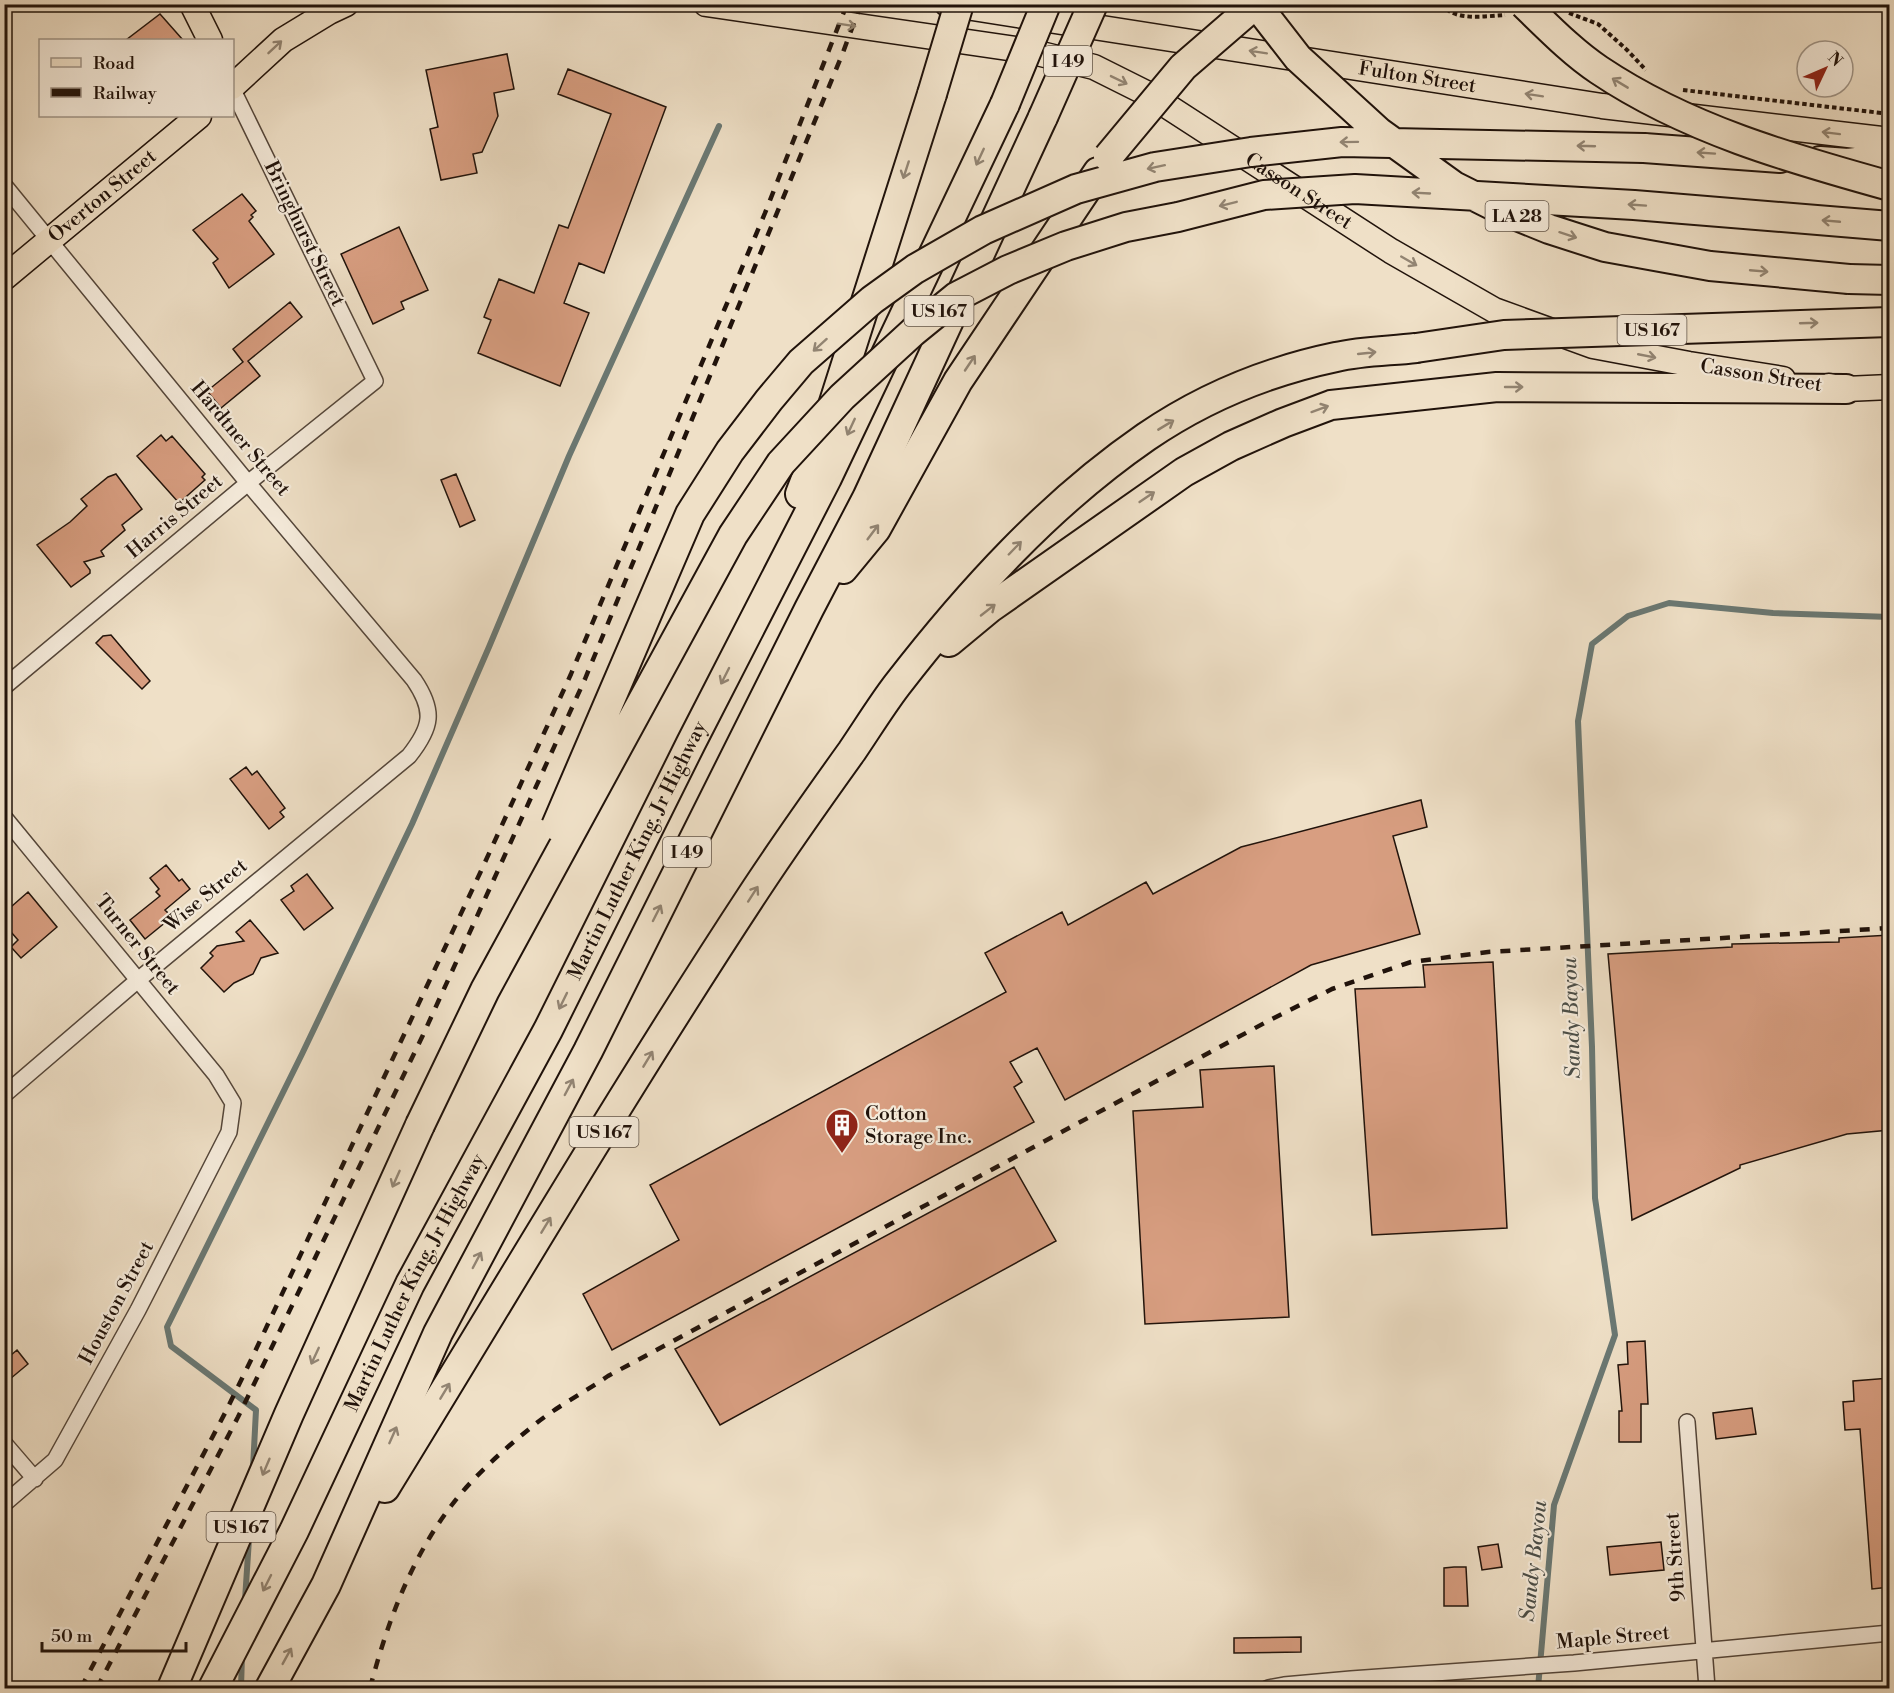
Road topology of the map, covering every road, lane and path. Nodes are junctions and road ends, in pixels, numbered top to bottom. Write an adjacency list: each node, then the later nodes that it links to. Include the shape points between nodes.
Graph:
1 (192, 4): 12 (main road)
2 (346, 4): 14 (main road, one-way to 2, via 283,40)
3 (706, 4): 29 (main road, Casson Street, one-way to 29, via 1029,51 1094,67 1150,95 1391,251 1494,309 1593,346)
4 (947, 4): 19 (main road, Fulton Street, one-way to 4, via 1602,106)
5 (959, 4): 32 (highway, one-way to 32, bridge, via 827,424)
6 (1046, 4): 32 (highway, Martin Luther King, Jr Highway / I 49, one-way to 32, bridge, via 1005,104)
7 (1093, 4): 31 (highway, I 49, bridge, via 867,498)
8 (1256, 4): 25 (highway, LA 28, one-way to 25, bridge, via 1298,58 1379,132 1454,186 1500,209 1605,248 1710,267); 31 (highway, one-way to 8, bridge, via 876,529 958,381 1108,157 1183,67)
9 (1441, 4): 10 (path, via 1445,10 1466,17)
10 (1517, 10): 21 (highway, one-way to 10, bridge, via 1753,145 1646,98 1598,69 1549,28)
11 (1565, 12): 13 (path, via 1598,24)
12 (210, 39)
13 (1650, 75)
14 (234, 85)
15 (1681, 89): 17 (path)
16 (234, 91): 27 (street, Bringhurst Street)
17 (1890, 114)
18 (198, 117): 23 (main road, Overton Street)
19 (1886, 142): 38 (highway, one-way to 38, bridge, via 1848,163 1644,148 1342,142 1251,152 1155,167 1066,193 983,230 906,275 801,362 730,451 690,514)
20 (4, 185): 23 (street, Hardtner Street)
21 (1890, 186)
22 (1890, 226): 38 (highway, US 167, one-way to 38, bridge, via 1634,205 1355,189 1264,195 1126,227 1066,246 956,297 842,398 781,463 733,535)
23 (49, 241): 24 (main road, Overton Street); 30 (street, Hardtner Street)
24 (4, 278)
25 (1890, 280)
26 (1890, 322): 34 (highway, US 167, one-way to 26, bridge, via 982,583 1042,521 1146,437 1200,405 1252,381 1340,356 1504,335)
27 (375, 381): 30 (street, Harris Street)
28 (1890, 387): 29 (main road, Casson Street)
29 (1846, 389): 34 (highway, one-way to 29, via 990,608 1184,472 1272,427 1331,405 1497,387)
30 (248, 483): 33 (street, Harris Street); 35 (street, Hardtner Street, via 414,680 424,695)
31 (809, 609): 45 (highway, I 49, one-way to 31, via 438,1333 588,1051)
32 (745, 638): 49 (highway, Martin Luther King, Jr Highway / I 49, one-way to 49, via 548,1030 410,1284 294,1531)
33 (4, 687)
34 (895, 688): 45 (highway, US 167, one-way to 34, via 700,973)
35 (428, 726): 37 (street, Wise Street, via 409,756)
36 (4, 817): 37 (street, Turner Street)
37 (138, 980): 39 (street, Wise Street); 40 (street, Turner Street, via 216,1075)
38 (486, 990): 48 (highway, US 167, one-way to 48, bridge, via 289,1413)
39 (4, 1095)
40 (233, 1102): 43 (street, Houston Street, via 229,1132 138,1310 55,1460)
41 (1687, 1422): 47 (street, 9th Street)
42 (4, 1443): 43 (street)
43 (35, 1479): 44 (street, Houston Street)
44 (4, 1504)
45 (327, 1585): 50 (highway, I 49, one-way to 45)
46 (1890, 1633): 47 (street, Maple Street)
47 (1704, 1651): 51 (street, Maple Street); 52 (street, 9th Street)
48 (172, 1689)
49 (213, 1689)
50 (270, 1689)
51 (1268, 1689)
52 (1707, 1689)

